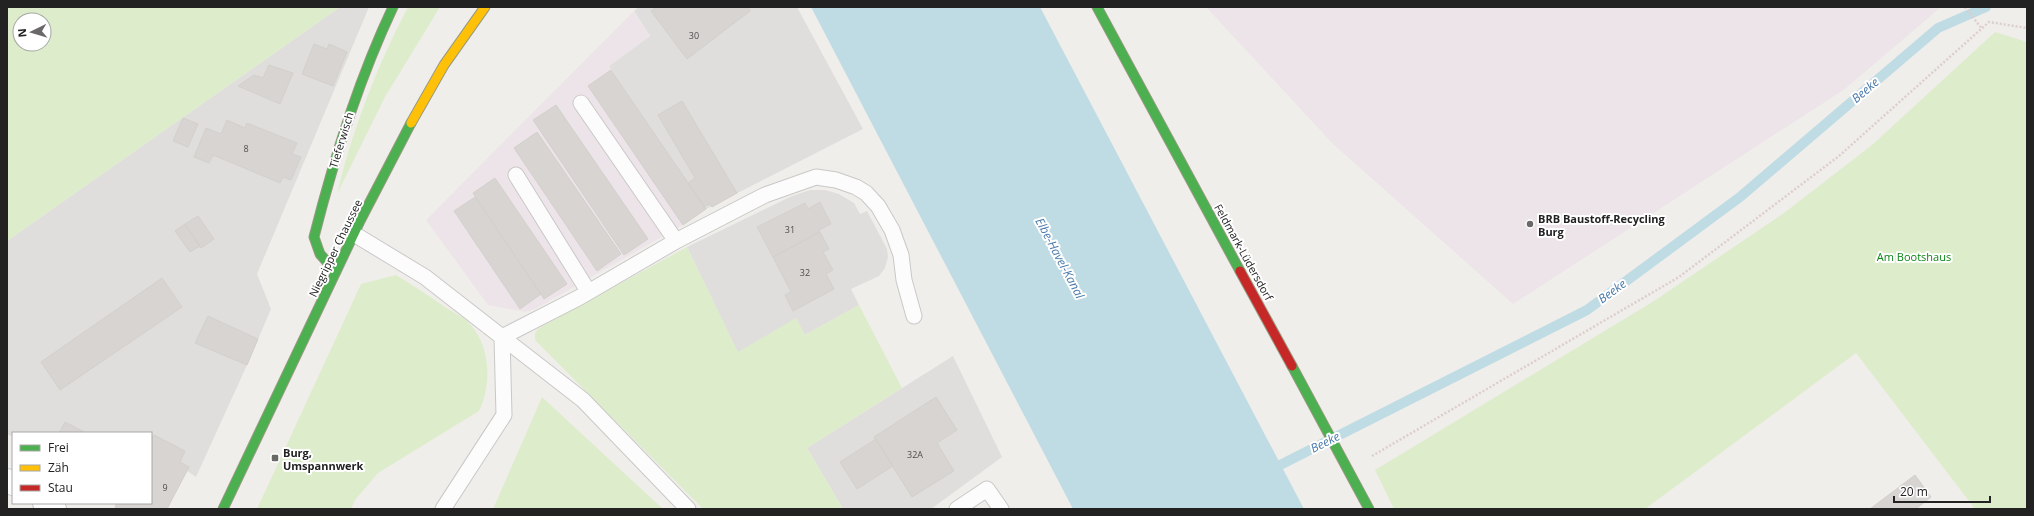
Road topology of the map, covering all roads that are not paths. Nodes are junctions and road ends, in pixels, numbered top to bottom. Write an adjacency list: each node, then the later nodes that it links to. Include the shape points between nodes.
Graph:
1 (394, 7): 8 (street, Tieferwisch, via 381,31 349,114 314,237 320,254)
2 (485, 7): 6 (street, Niegripper Chaussee, via 434,80 395,150)
3 (1097, 7): 19 (street, Feldmark-Lüdersdorf)
4 (581, 103): 7 (lane)
5 (516, 175): 9 (lane)
6 (354, 234): 8 (street, Niegripper Chaussee); 11 (lane, via 425,277)
7 (676, 241): 9 (lane); 10 (lane, via 765,195 816,177 836,180 866,193 878,206 892,230 901,255 904,280)
8 (336, 272): 14 (street, Niegripper Chaussee)
9 (588, 291): 11 (lane)
10 (914, 316)
11 (502, 337): 15 (lane, via 504,415); 16 (lane, via 583,400)
12 (46, 504): 13 (street)
13 (55, 509)
14 (223, 509)
15 (443, 509)
16 (688, 509)
17 (957, 509): 18 (lane, via 987,489)
18 (1001, 509)
19 (1369, 509)

